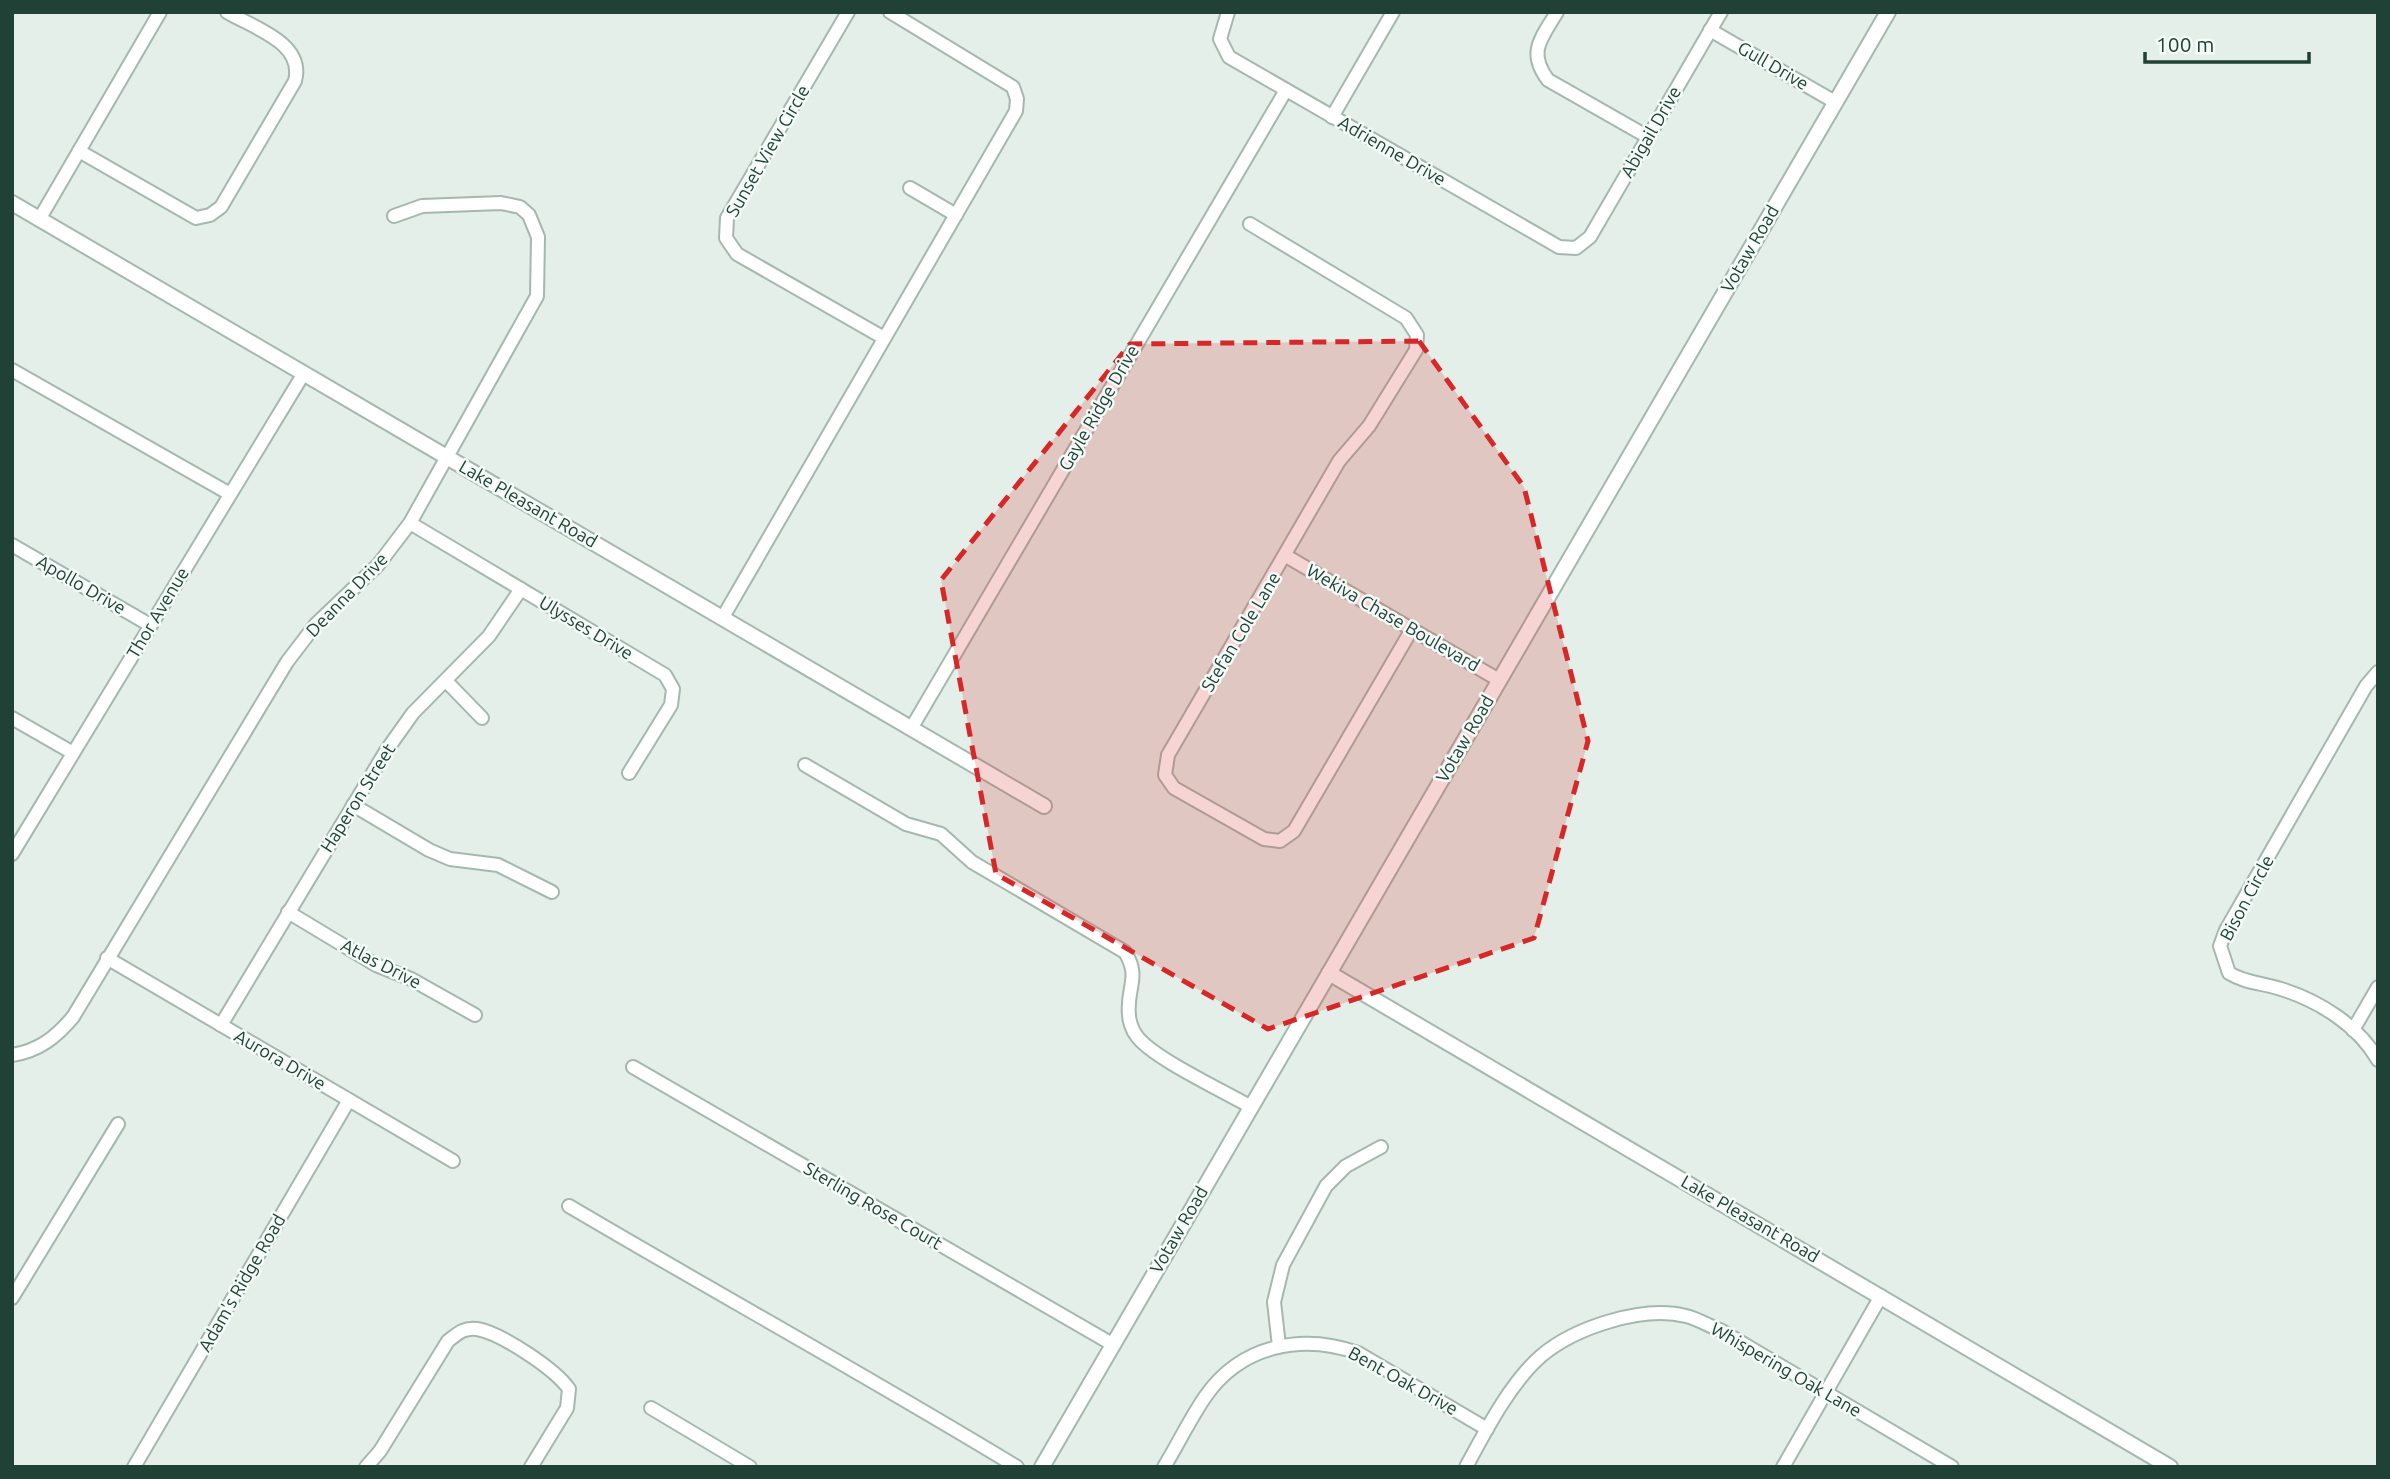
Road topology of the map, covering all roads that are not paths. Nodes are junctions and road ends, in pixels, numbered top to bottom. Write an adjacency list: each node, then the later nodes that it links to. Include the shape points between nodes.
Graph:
1 (160, 12): 15 (street)
2 (228, 12): 15 (street, via 287,46 298,70 221,207 196,218)
3 (848, 12): 23 (street, Sunset View Circle, via 727,218 726,238 737,254)
4 (890, 12): 18 (street, via 1013,87 1017,99 1016,111)
5 (1228, 12): 11 (street, Adrienne Drive, via 1220,39 1229,57)
6 (1393, 12): 13 (street)
7 (1557, 12): 14 (street, via 1537,47 1536,64 1548,80)
8 (1721, 12): 10 (street, Abigail Drive)
9 (1888, 12): 12 (street, Votaw Road)
10 (1710, 30): 12 (street, Gull Drive); 14 (street, Abigail Drive)
11 (1286, 90): 13 (street, Adrienne Drive); 40 (street, Gayle Ridge Drive)
12 (1835, 102): 36 (street, Votaw Road)
13 (1332, 117): 22 (street, Adrienne Drive, via 1559,247)
14 (1648, 137): 22 (street, Abigail Drive, via 1590,237)
15 (79, 151): 20 (street)
16 (910, 188): 18 (street)
17 (12, 203): 20 (street, Lake Pleasant Road)
18 (956, 215): 23 (street)
19 (394, 216): 26 (street, Deanna Drive, via 422,206 510,204 529,215 538,237 537,296)
20 (40, 218): 25 (street, Lake Pleasant Road)
21 (1250, 224): 30 (street, Stefan Cole Lane, via 1406,318 1417,335 1416,350 1369,426 1339,461)
22 (1576, 248)
23 (884, 338): 32 (street)
24 (12, 370): 27 (street)
25 (304, 373): 26 (street, Lake Pleasant Road); 27 (street, Thor Avenue)
26 (446, 456): 28 (street, Deanna Drive); 32 (street, Lake Pleasant Road)
27 (230, 494): 33 (street, Thor Avenue)
28 (410, 523): 31 (street, Ulysses Drive); 49 (street, Deanna Drive, via 378,565 316,624 287,662)
29 (12, 545): 33 (street, Apollo Drive)
30 (1286, 556): 34 (street, Wekiva Chase Boulevard); 34 (street, Stefan Cole Lane, via 1168,755 1165,775 1174,788 1264,839 1280,841 1294,831)
31 (521, 589): 37 (street, Haperon Street, via 489,636); 43 (street, Ulysses Drive, via 665,675 673,689 671,705)
32 (723, 617): 40 (street, Lake Pleasant Road)
33 (150, 625): 41 (street, Thor Avenue)
34 (1412, 629): 36 (street, Wekiva Chase Boulevard)
35 (2378, 672): 54 (street, Bison Circle, via 2220,946 2229,973 2306,999)
36 (1499, 680): 50 (street, Votaw Road)
37 (446, 681): 39 (street); 44 (street, Haperon Street, via 413,713)
38 (12, 718): 41 (street)
39 (482, 718)
40 (912, 727): 45 (street, Lake Pleasant Road)
41 (73, 753): 46 (street, Thor Avenue)
42 (805, 765): 59 (street, via 906,824 941,834 972,862 1125,952 1134,978 1128,1008 1136,1035 1150,1049)
43 (629, 773)
44 (353, 805): 47 (street, via 429,850 450,859 498,865); 48 (street, Haperon Street)
45 (1044, 806)
46 (12, 854)
47 (552, 892)
48 (288, 912): 52 (street, Atlas Drive, via 376,965); 53 (street, Haperon Street)
49 (107, 958): 53 (street, Aurora Drive); 55 (street, Deanna Drive, via 73,1017 57,1035 29,1052)
50 (1329, 973): 59 (street, Votaw Road); 64 (street, Lake Pleasant Road)
51 (2378, 987): 54 (street)
52 (475, 1015)
53 (220, 1026): 58 (street, Aurora Drive)
54 (2353, 1030): 56 (street, Bison Circle)
55 (12, 1055)
56 (2378, 1060)
57 (633, 1067): 66 (street, Sterling Rose Court)
58 (349, 1100): 62 (street, Aurora Drive); 71 (street, Adam's Ridge Road)
59 (1251, 1107): 66 (street, Votaw Road)
60 (118, 1124): 65 (street)
61 (1381, 1147): 67 (street, via 1346,1166 1326,1186 1283,1265 1274,1302)
62 (453, 1161)
63 (569, 1206): 75 (street)
64 (1881, 1296): 68 (street); 81 (street, Lake Pleasant Road)
65 (12, 1298)
66 (1112, 1344): 76 (street, Votaw Road)
67 (1279, 1346): 70 (street, Bent Oak Drive, via 1309,1341 1359,1353); 77 (street, Bent Oak Drive, via 1224,1375 1205,1396)
68 (1827, 1392): 70 (street, Whispering Oak Lane, via 1685,1315 1617,1318 1572,1335 1540,1357); 79 (street); 80 (street, Whispering Oak Lane)
69 (651, 1408): 74 (street)
70 (1487, 1429): 78 (street, Whispering Oak Lane)
71 (134, 1467)
72 (366, 1467): 73 (street, via 448,1341 461,1330 476,1329 551,1370 569,1389 568,1408)
73 (531, 1467)
74 (750, 1467)
75 (1017, 1467)
76 (1042, 1467)
77 (1164, 1467)
78 (1466, 1467)
79 (1783, 1467)
80 (1952, 1467)
81 (2170, 1467)

